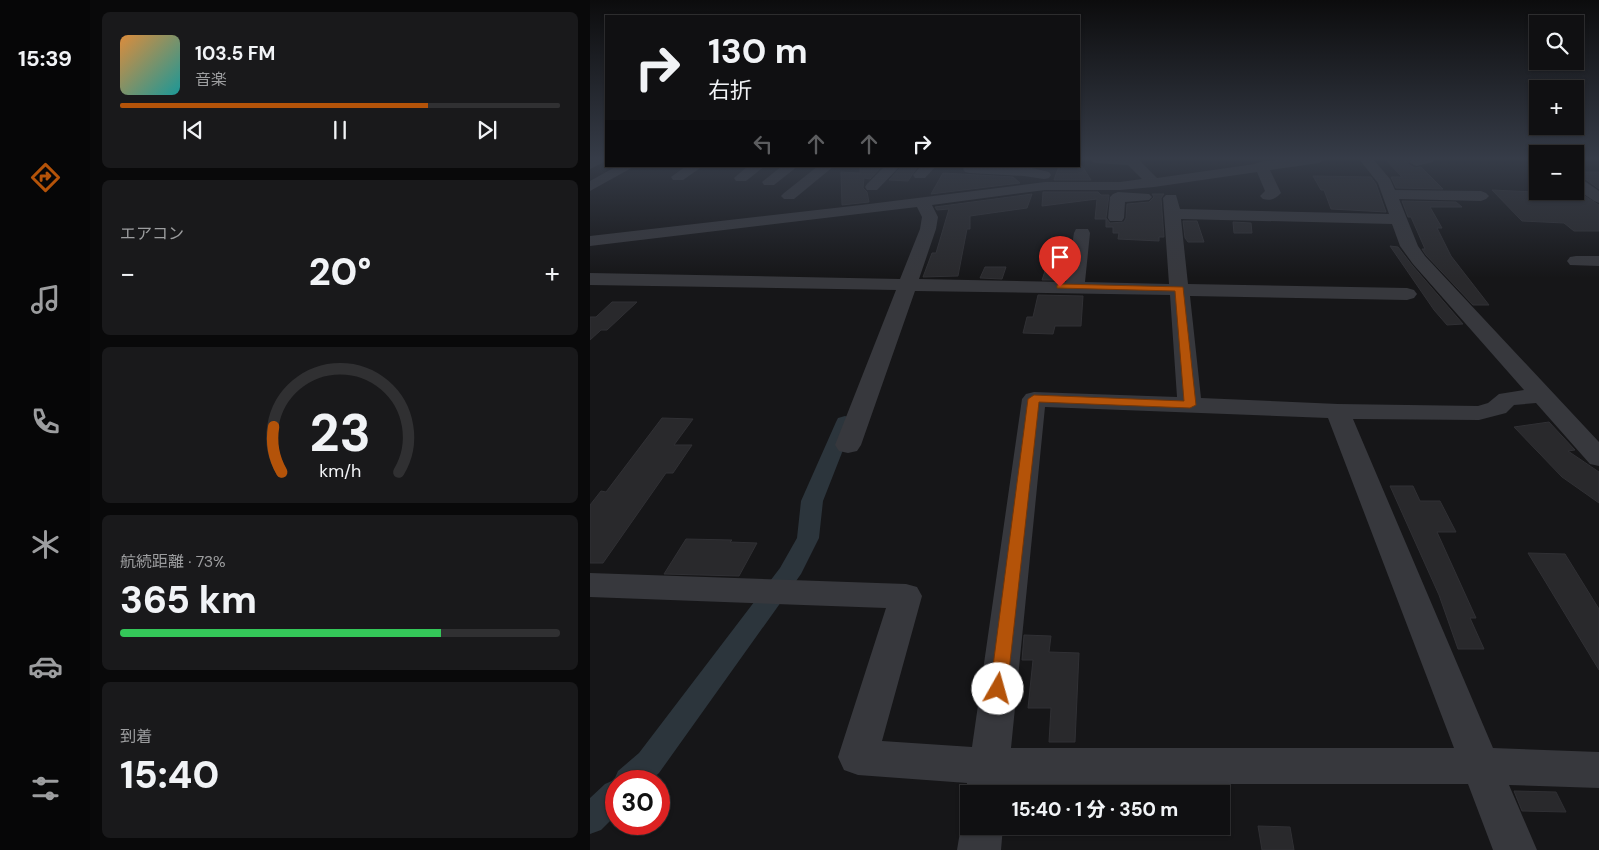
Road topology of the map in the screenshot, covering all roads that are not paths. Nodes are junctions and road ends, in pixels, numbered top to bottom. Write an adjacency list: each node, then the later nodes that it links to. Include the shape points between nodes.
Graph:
1 (944, 199): 6 (street)
2 (1118, 199): 8 (street)
3 (1158, 199): 4 (street)
4 (1166, 199): 7 (street); 18 (street)
5 (1392, 199): 7 (street)
6 (922, 202): 10 (street); 16 (street, via 930,217 928,229)
7 (1404, 214): 20 (street, via 1409,246 1419,260)
8 (1116, 218)
9 (1082, 233): 17 (street)
10 (616, 238): 11 (street); 12 (street)
11 (590, 242)
12 (590, 260)
13 (1576, 261): 14 (street)
14 (1599, 261)
15 (590, 279): 16 (street)
16 (907, 285): 17 (street, via 1030,277); 23 (street)
17 (1075, 287): 18 (street)
18 (1180, 289): 19 (street); 21 (street)
19 (1407, 294)
20 (1540, 394): 22 (street, via 1507,399 1497,408 1479,413); 24 (street)
21 (1190, 405): 22 (street); 28 (street, via 1034,399)
22 (1338, 411): 26 (street)
23 (848, 445)
24 (1599, 458)
25 (590, 585): 28 (street, via 906,596 858,757)
26 (1481, 766): 27 (street); 28 (street); 31 (street)
27 (1599, 770)
28 (987, 780)
29 (981, 835): 30 (street)
30 (979, 850)
31 (1515, 850)

